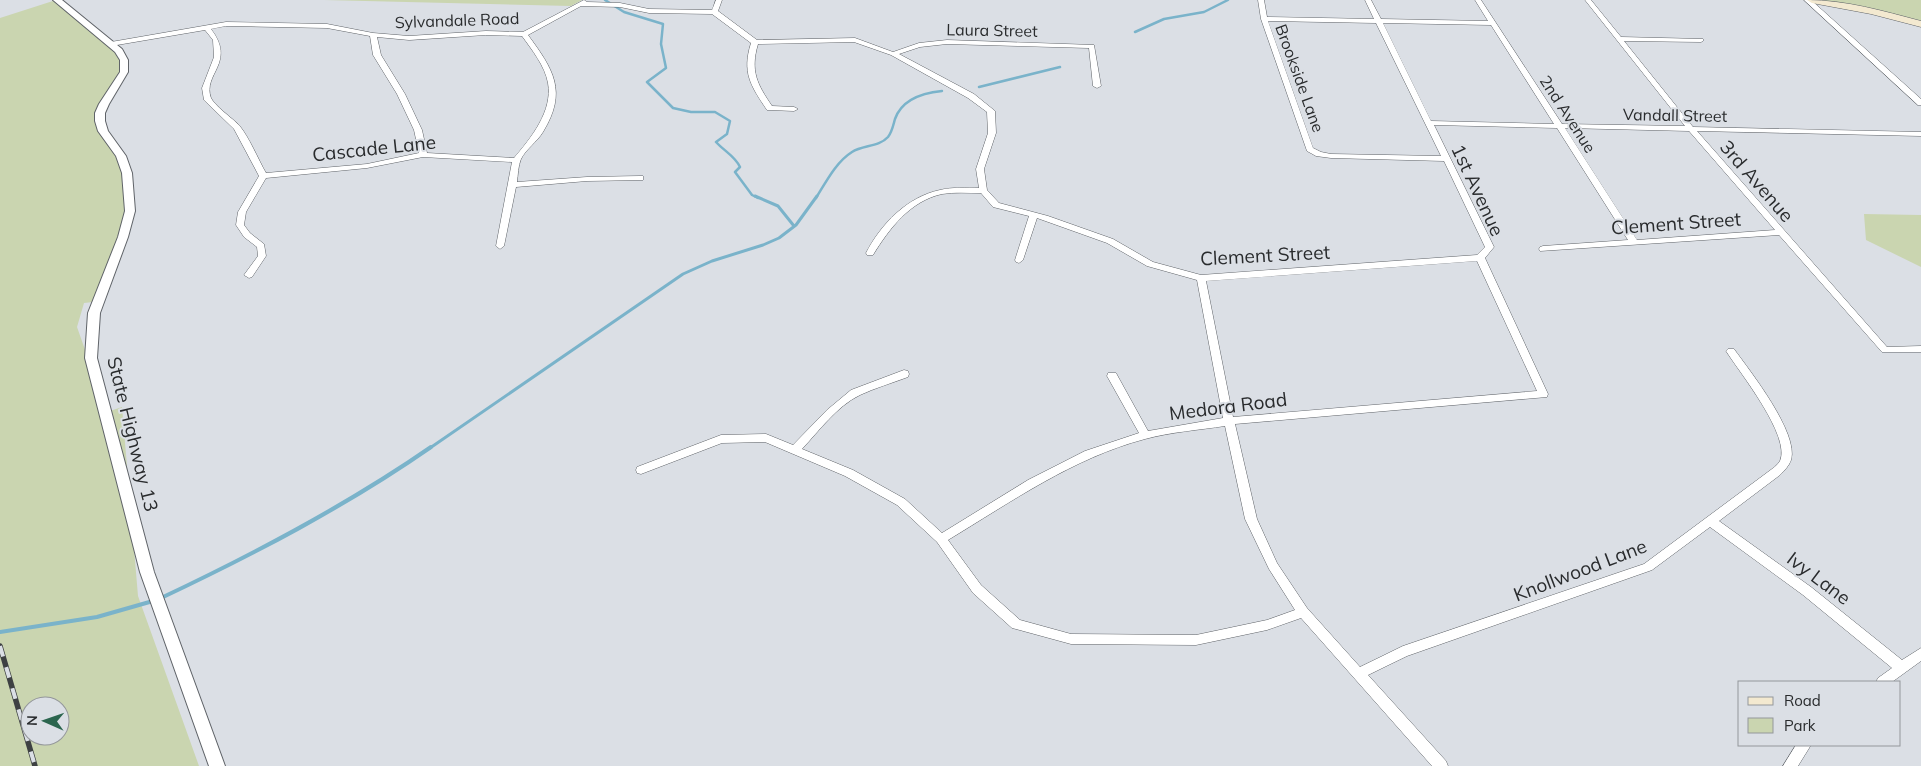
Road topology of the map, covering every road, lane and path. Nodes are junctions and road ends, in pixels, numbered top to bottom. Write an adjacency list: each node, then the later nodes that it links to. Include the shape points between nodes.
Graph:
1 (57, 0): 22 (street, State Highway 13)
2 (587, 0): 10 (street, Sylvandale Road)
3 (719, 0): 11 (street)
4 (1261, 0): 12 (street, Brookside Lane)
5 (1368, 0): 13 (street, 1st Avenue)
6 (1478, 0): 14 (street, 2nd Avenue)
7 (1588, 0): 19 (street, 3rd Avenue)
8 (1807, 0): 25 (street)
9 (1812, 0): 15 (main road)
10 (579, 4): 11 (street, via 620,5 649,11); 17 (street, Sylvandale Road)
11 (714, 12): 21 (street)
12 (1264, 19): 13 (street); 33 (street, Brookside Lane, via 1310,149 1331,156)
13 (1378, 21): 14 (street); 27 (street, 1st Avenue)
14 (1493, 23): 28 (street, 2nd Avenue)
15 (1921, 24)
16 (206, 27): 18 (street, Sylvandale Road, via 226,24 327,26); 22 (street, Sylvandale Road); 34 (street, via 216,40 218,57 206,88 208,100 237,128)
17 (524, 34): 18 (street, Sylvandale Road, via 409,38); 32 (street, via 552,83 551,103 539,132)
18 (372, 35): 31 (street, via 377,55 418,130)
19 (1619, 39): 20 (street); 29 (street, 3rd Avenue)
20 (1701, 40)
21 (755, 42): 23 (street, via 855,40); 26 (street, via 749,72 757,90 770,108)
22 (111, 44): 65 (street, State Highway 13, via 119,51 125,67 102,108 100,121 103,131 121,156 127,173 130,211 94,314 91,358 148,572)
23 (893, 54): 24 (street, Laura Street, via 924,44 971,42 1092,46); 37 (street, via 971,96 990,111 992,133 980,169)
24 (1097, 86)
25 (1921, 103)
26 (794, 109)
27 (1428, 123): 28 (street, Vandall Street); 33 (street, 1st Avenue)
28 (1559, 126): 29 (street, Vandall Street); 40 (street, 2nd Avenue)
29 (1691, 129): 30 (street, Vandall Street); 39 (street, 3rd Avenue)
30 (1921, 134)
31 (423, 155): 32 (street, Cascade Lane); 34 (street, Cascade Lane, via 366,166)
32 (517, 159): 36 (street)
33 (1446, 159): 44 (street, 1st Avenue, via 1490,246)
34 (263, 176): 46 (street, via 242,212 240,225 261,246 262,256)
35 (640, 178): 36 (street)
36 (512, 185): 41 (street)
37 (983, 190): 38 (street, via 996,205); 43 (street, via 941,192 915,202 876,239)
38 (1033, 216): 45 (street); 47 (street, Clement Street, via 1110,240 1150,264)
39 (1780, 232): 40 (street, Clement Street); 48 (street, 3rd Avenue, via 1885,350)
40 (1634, 242): 42 (street, Clement Street)
41 (500, 246)
42 (1543, 249)
43 (870, 253)
44 (1480, 258): 47 (street, Clement Street); 52 (street, 1st Avenue)
45 (1019, 260)
46 (249, 275)
47 (1201, 278): 53 (street)
48 (1921, 349)
49 (1731, 351): 57 (street, Knollwood Lane, via 1783,430 1786,458 1774,474)
50 (904, 374): 55 (street, via 841,403)
51 (1112, 376): 54 (street)
52 (1544, 394): 53 (street, Medora Road)
53 (1229, 421): 54 (street, Medora Road); 59 (street, via 1251,519 1273,566)
54 (1145, 435): 58 (street, Medora Road, via 1089,454 1040,479)
55 (795, 450): 56 (street, via 766,438 721,439); 58 (street, via 849,473 901,502)
56 (641, 470)
57 (1710, 521): 61 (street, Ivy Lane, via 1807,591); 62 (street, Knollwood Lane, via 1648,567 1404,652)
58 (941, 539): 59 (street, via 977,589 1016,624 1071,639 1196,640 1267,625)
59 (1303, 612): 62 (street)
60 (1921, 654): 61 (street)
61 (1902, 668): 63 (street)
62 (1358, 674): 66 (street)
63 (1883, 681)
64 (1803, 746): 67 (street)
65 (217, 766)
66 (1441, 766)
67 (1790, 766)

